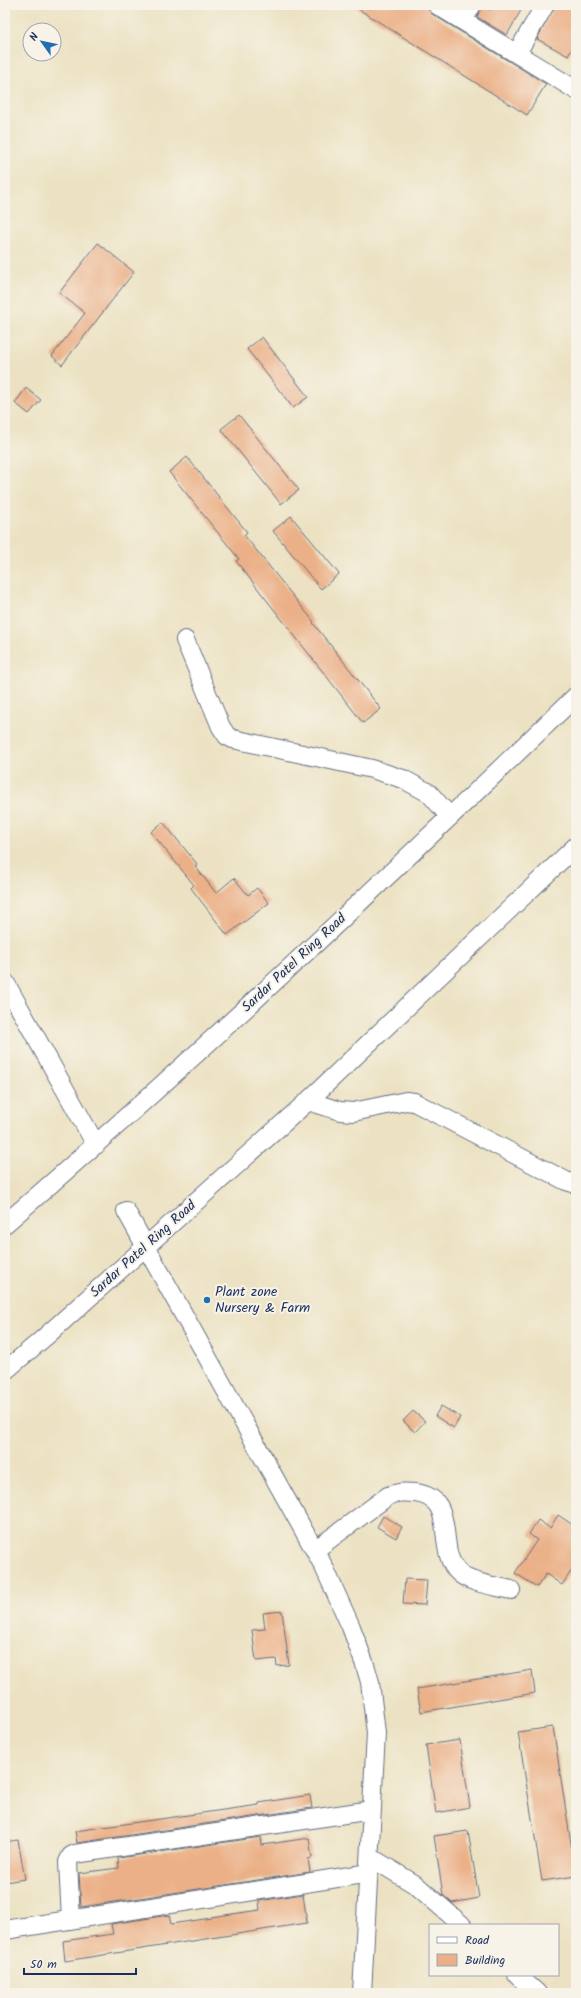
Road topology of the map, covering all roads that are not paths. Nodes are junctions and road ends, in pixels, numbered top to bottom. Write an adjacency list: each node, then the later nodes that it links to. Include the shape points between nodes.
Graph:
1 (437, 5): 3 (street)
2 (545, 5): 4 (street)
3 (467, 13): 4 (street)
4 (517, 53): 5 (street)
5 (576, 90)
6 (185, 640): 8 (street, via 220,727 227,736 372,769 403,779 429,793)
7 (576, 696): 8 (street, Sardar Patel Ring Road)
8 (450, 817): 12 (street, Sardar Patel Ring Road)
9 (576, 846): 11 (street, Sardar Patel Ring Road)
10 (5, 982): 12 (street)
11 (308, 1101): 13 (street, via 340,1111 353,1112 406,1101 414,1102); 16 (street, Sardar Patel Ring Road)
12 (96, 1145): 15 (street, Sardar Patel Ring Road)
13 (576, 1184)
14 (126, 1212): 16 (street)
15 (5, 1224)
16 (145, 1247): 17 (street, Sardar Patel Ring Road); 18 (street)
17 (5, 1371)
18 (315, 1550): 19 (street, via 388,1496 401,1492 428,1495 439,1506 451,1559 459,1573 466,1578); 20 (street, via 351,1628 370,1682 376,1733)
19 (511, 1590)
20 (372, 1810): 21 (street); 22 (street, via 75,1854 68,1862)
21 (370, 1865): 22 (street); 23 (street, via 416,1885); 26 (street)
22 (71, 1920): 24 (street)
23 (461, 1924)
24 (5, 1930)
25 (518, 1976): 27 (street)
26 (362, 1993)
27 (537, 1993)

